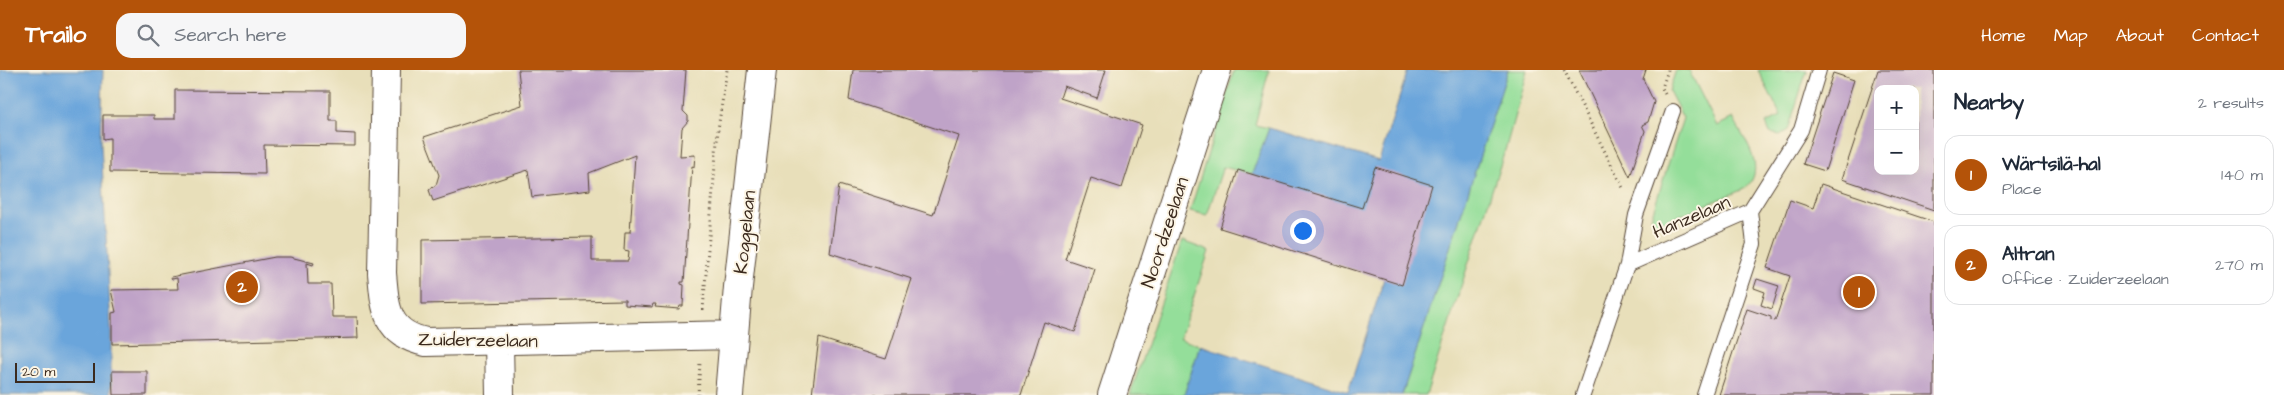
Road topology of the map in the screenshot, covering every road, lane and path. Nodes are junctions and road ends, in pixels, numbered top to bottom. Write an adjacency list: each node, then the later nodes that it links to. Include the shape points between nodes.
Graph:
1 (386, 70): 13 (street, Zuiderzeelaan, via 382,273 385,304 391,321 411,339 426,342)
2 (727, 70): 12 (path, Koggelaan, via 718,129)
3 (762, 70): 11 (street, Koggelaan)
4 (1217, 70): 17 (street, Noordzeelaan)
5 (1564, 70): 8 (path, via 1627,197)
6 (1819, 70): 9 (lane, Hanzelaan, via 1801,130)
7 (1673, 111): 8 (lane)
8 (1640, 204): 10 (lane)
9 (1750, 211): 10 (lane, Hanzelaan); 19 (lane, via 1754,244)
10 (1628, 264): 18 (lane)
11 (734, 335): 12 (street, Zuiderzeelaan); 16 (street, Koggelaan)
12 (701, 336): 13 (street, Zuiderzeelaan); 15 (path, Koggelaan)
13 (499, 341): 14 (street)
14 (500, 395)
15 (698, 395)
16 (729, 395)
17 (1112, 395)
18 (1583, 395)
19 (1704, 395)

